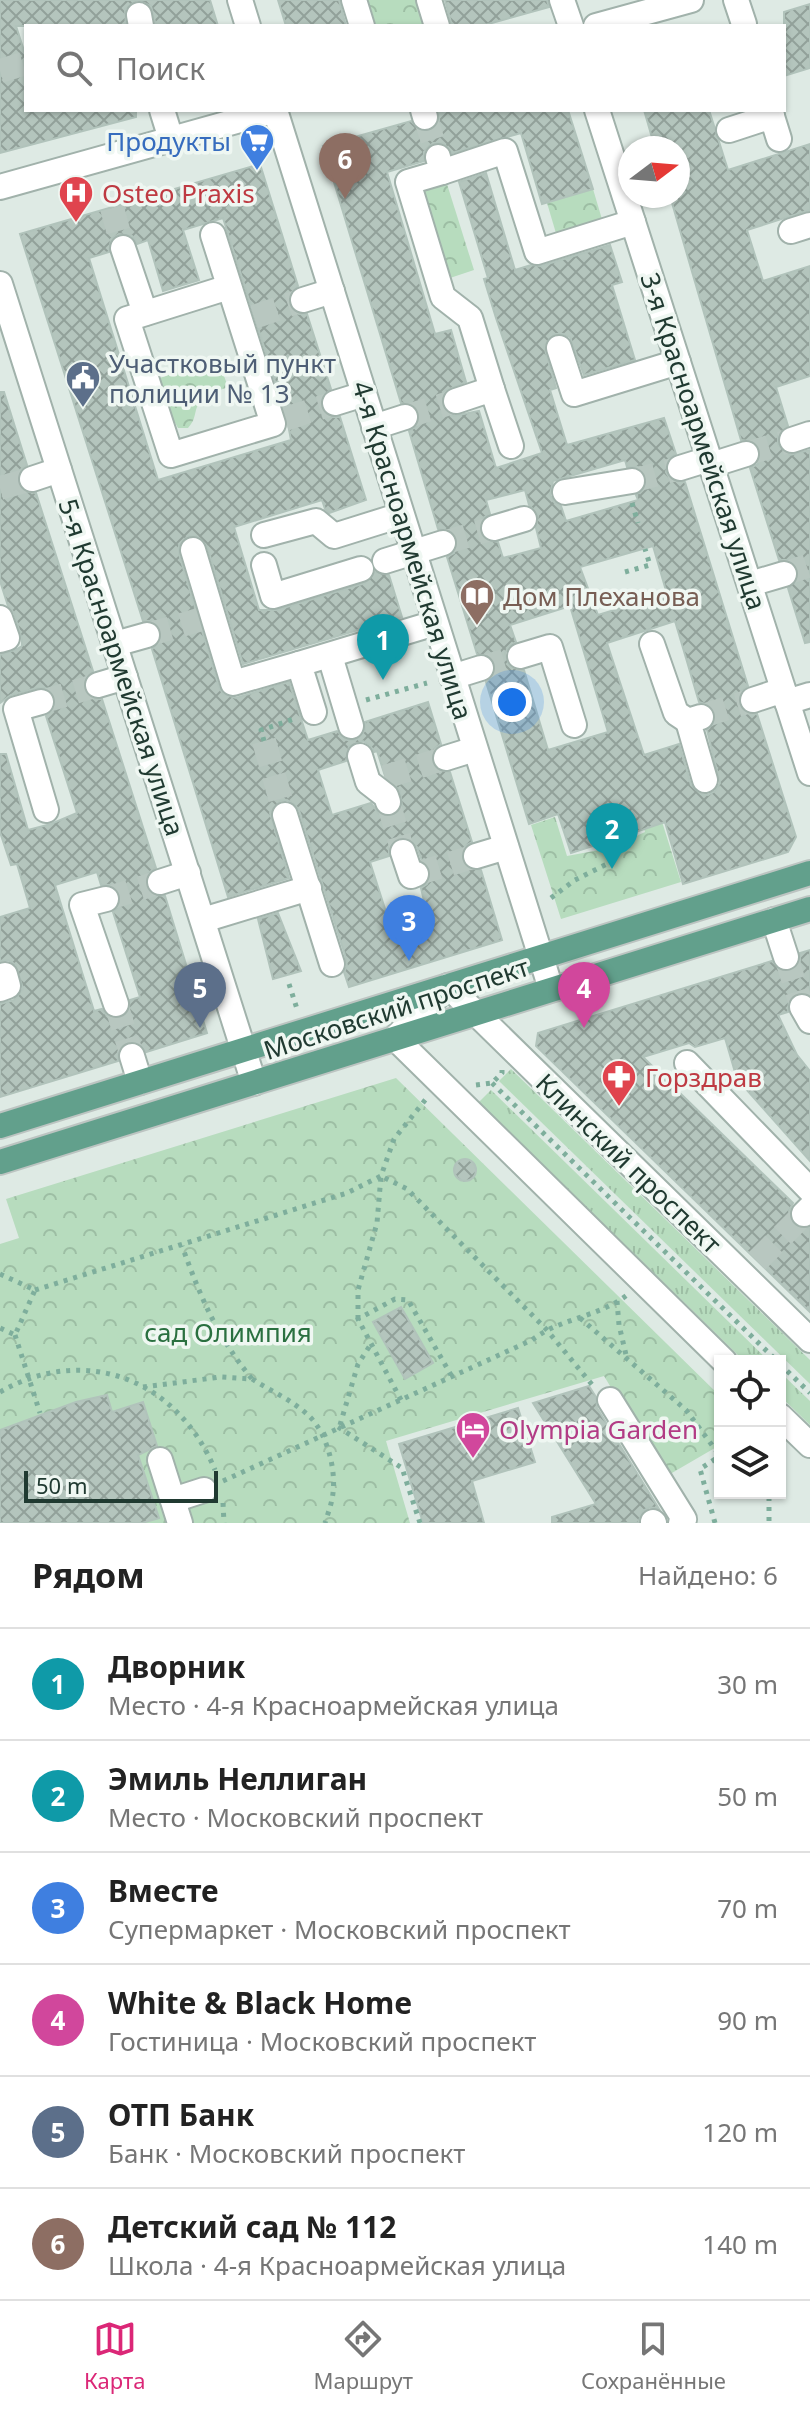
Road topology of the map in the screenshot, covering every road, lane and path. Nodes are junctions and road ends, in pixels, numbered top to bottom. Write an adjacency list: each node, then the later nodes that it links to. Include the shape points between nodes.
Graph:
1 (240, 0): 7 (street)
2 (354, 0): 8 (street)
3 (429, 0): 9 (street)
4 (562, 0): 10 (street)
5 (691, 0): 11 (street)
6 (736, 0): 12 (street)
7 (247, 24)
8 (361, 24)
9 (436, 24)
10 (570, 24)
11 (603, 24)
12 (744, 24)
13 (163, 112): 19 (street)
14 (268, 112): 19 (street)
15 (276, 112): 26 (street, 4-я Красноармейская улица)
16 (598, 112): 21 (street, 3-я Красноармейская улица)
17 (773, 122): 18 (street)
18 (729, 130)
19 (171, 139): 20 (street)
20 (0, 187)
21 (633, 222): 30 (street, 3-я Красноармейская улица); 31 (street, via 537,252 505,151 440,164 408,182 443,297 470,318)
22 (213, 235): 25 (street)
23 (123, 248): 28 (street)
24 (0, 284): 41 (street, 5-я Красноармейская улица)
25 (229, 287): 28 (street); 28 (street, via 247,320 279,422 171,455 127,319)
26 (332, 291): 27 (street); 32 (street, 4-я Красноармейская улица)
27 (303, 300)
28 (145, 313)
29 (559, 348): 30 (street, via 574,394)
30 (678, 362): 39 (street, 3-я Красноармейская улица)
31 (492, 389): 33 (street); 37 (street)
32 (364, 394): 34 (street); 36 (street, 4-я Красноармейская улица)
33 (456, 401)
34 (335, 403)
35 (405, 417): 36 (street)
36 (374, 427): 45 (street, 4-я Красноармейская улица)
37 (511, 446)
38 (746, 454): 39 (street)
39 (710, 462): 40 (street); 58 (street, 3-я Красноармейская улица)
40 (680, 468)
41 (59, 470): 42 (street); 63 (street, 5-я Красноармейская улица)
42 (32, 479)
43 (632, 481): 44 (street)
44 (565, 492)
45 (401, 515): 48 (street, via 334,536 316,521); 52 (street, 4-я Красноармейская улица)
46 (524, 519): 47 (street)
47 (494, 528)
48 (264, 535)
49 (443, 543): 52 (street)
50 (645, 549): 56 (path, via 650,565)
51 (193, 550): 67 (street, via 207,617 233,683)
52 (413, 552): 53 (street); 60 (street, 4-я Красноармейская улица)
53 (385, 561)
54 (264, 565): 55 (street, via 273,596)
55 (361, 569)
56 (625, 572)
57 (784, 574): 58 (street)
58 (750, 584): 73 (street, 3-я Красноармейская улица)
59 (0, 618): 62 (street, via 7,638)
60 (435, 623): 65 (street); 70 (street, 4-я Красноармейская улица)
61 (147, 635): 63 (street)
62 (0, 640)
63 (115, 644): 69 (street, 5-я Красноармейская улица)
64 (652, 644): 84 (street, via 676,713 695,718)
65 (330, 656): 67 (street); 77 (street)
66 (520, 656): 78 (street, via 550,647)
67 (299, 664): 76 (street)
68 (481, 668): 70 (street)
69 (125, 677): 72 (street); 92 (street, 5-я Красноармейская улица)
70 (452, 677): 80 (street, 4-я Красноармейская улица)
71 (427, 683): 77 (path)
72 (98, 685)
73 (793, 695): 74 (street); 83 (street, 3-я Красноармейская улица)
74 (753, 700)
75 (41, 702): 86 (street, via 16,709)
76 (314, 712): 79 (path, via 261,730)
77 (348, 716)
78 (574, 725)
79 (264, 741)
80 (475, 749): 82 (street); 88 (street, 4-я Красноармейская улица)
81 (360, 756): 85 (street)
82 (446, 758)
83 (810, 773)
84 (705, 780)
85 (388, 802)
86 (46, 810)
87 (285, 815): 96 (street)
88 (506, 847): 90 (street); 102 (street, 4-я Красноармейская улица)
89 (403, 852): 94 (street, via 411,876)
90 (476, 856)
91 (611, 862): 97 (path)
92 (188, 873): 95 (street); 100 (street, 5-я Красноармейская улица)
93 (810, 873): 102 (main road, Московский проспект)
94 (416, 874)
95 (160, 882)
96 (309, 888): 100 (street); 104 (street)
97 (551, 898)
98 (106, 899): 108 (street, via 82,905)
99 (810, 909): 101 (main road, Московский проспект)
100 (203, 920): 112 (street, 5-я Красноармейская улица)
101 (774, 920): 103 (street); 107 (main road, Московский проспект)
102 (541, 957): 106 (main road, Московский проспект); 107 (street, 4-я Красноармейская улица)
103 (786, 957)
104 (332, 964)
105 (289, 984): 110 (path)
106 (448, 986): 109 (street, Клинский проспект); 111 (street); 112 (main road, Московский проспект)
107 (551, 989): 109 (main road, Московский проспект)
108 (116, 1004)
109 (476, 1013): 111 (main road, Московский проспект); 133 (street, Клинский проспект, via 750,1268)
110 (298, 1014)
111 (395, 1038): 116 (main road, Московский проспект); 135 (street)
112 (244, 1050): 115 (main road, Московский проспект); 116 (street, 5-я Красноармейская улица)
113 (132, 1056): 115 (street)
114 (687, 1063): 122 (street)
115 (140, 1082): 119 (main road, Московский проспект)
116 (254, 1083): 120 (main road, Московский проспект)
117 (492, 1083): 136 (path)
118 (429, 1095): 121 (path, via 394,1139)
119 (0, 1126)
120 (0, 1162)
121 (381, 1176): 123 (path, via 347,1193); 129 (path, via 377,1223 358,1290); 131 (path, via 407,1189)
122 (808, 1204)
123 (182, 1246): 125 (path); 141 (path, via 216,1329)
124 (0, 1274): 125 (path)
125 (35, 1290): 132 (path)
126 (628, 1294): 127 (path)
127 (617, 1301): 128 (path); 137 (path)
128 (580, 1318): 131 (path); 137 (path)
129 (358, 1319): 134 (path); 139 (path, via 395,1299 408,1300)
130 (0, 1328): 132 (path)
131 (546, 1329): 139 (path); 146 (path, via 603,1402)
132 (15, 1335): 140 (path)
133 (810, 1340)
134 (371, 1344): 145 (path); 149 (path, via 358,1364)
135 (718, 1355)
136 (770, 1355)
137 (627, 1359): 152 (path, via 686,1410)
138 (786, 1370): 144 (path)
139 (451, 1375): 145 (path)
140 (29, 1378): 142 (path, via 80,1370 117,1375); 143 (path); 147 (path)
141 (252, 1379): 142 (path, via 221,1377); 150 (path, via 312,1419)
142 (143, 1387): 155 (path, via 182,1416 206,1450)
143 (0, 1392)
144 (810, 1393)
145 (401, 1400): 149 (path)
146 (610, 1400): 162 (street, via 684,1519)
147 (40, 1413)
148 (786, 1422): 151 (street)
149 (339, 1427): 150 (path); 161 (path, via 402,1468)
150 (322, 1437): 155 (path); 160 (path, via 333,1492)
151 (810, 1445)
152 (714, 1448)
153 (160, 1460): 157 (street)
154 (714, 1460): 163 (path, via 700,1469)
155 (215, 1490): 157 (street); 159 (path)
156 (769, 1499): 158 (path)
157 (177, 1512)
158 (769, 1521)
159 (224, 1523)
160 (325, 1523)
161 (420, 1523)
162 (681, 1523)
163 (715, 1523)

